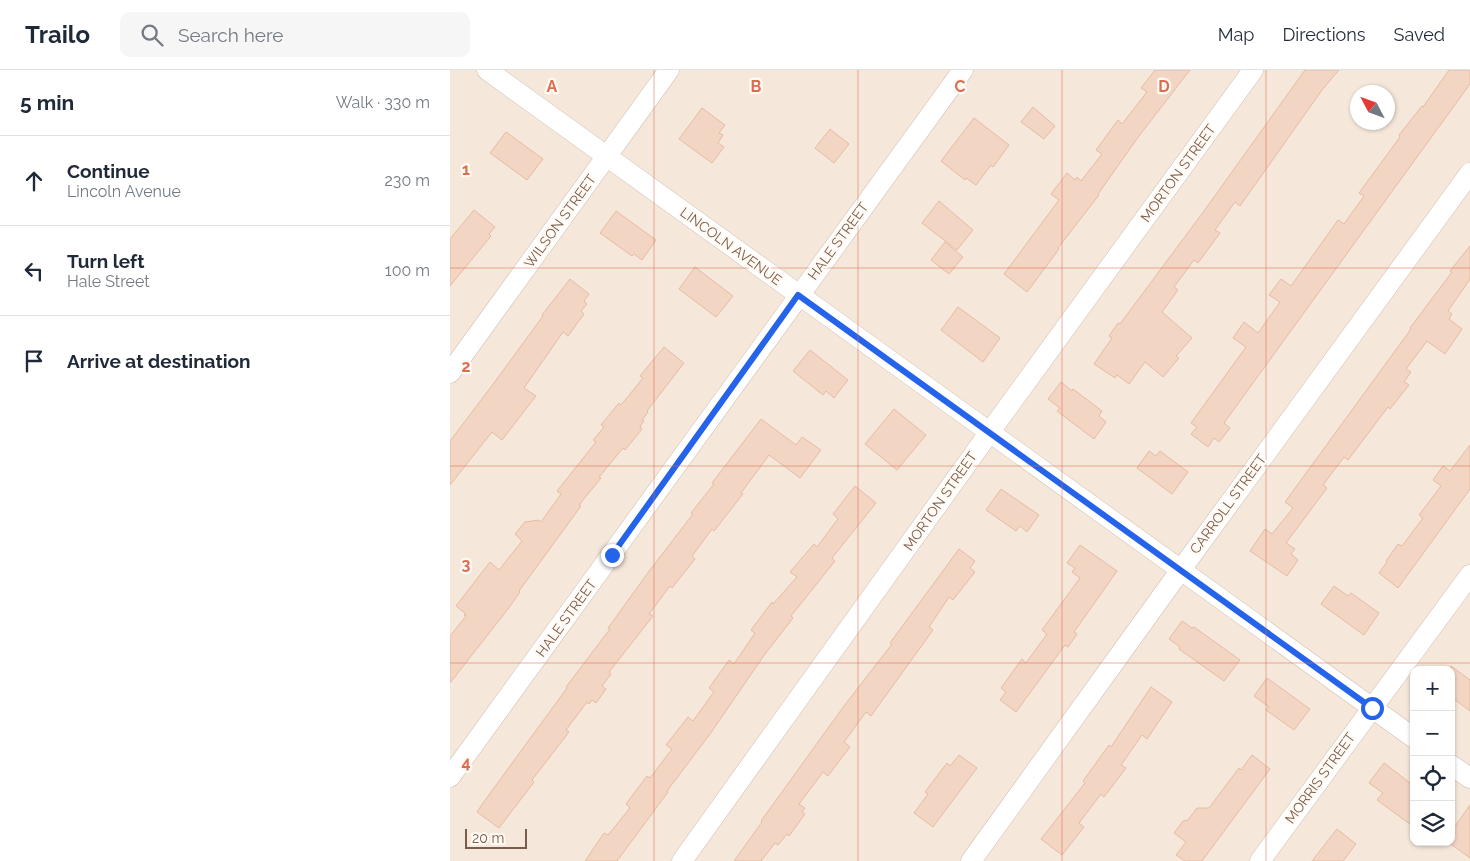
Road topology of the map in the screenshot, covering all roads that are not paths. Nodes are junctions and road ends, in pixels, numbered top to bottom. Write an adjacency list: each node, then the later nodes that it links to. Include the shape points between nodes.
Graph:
1 (487, 70): 5 (street, LINCOLN AVENUE)
2 (669, 70): 5 (street, WILSON STREET)
3 (963, 70): 7 (street, HALE STREET)
4 (1253, 70): 9 (street, MORTON STREET)
5 (607, 156): 7 (street, LINCOLN AVENUE); 8 (street, WILSON STREET)
6 (1470, 173): 10 (street, CARROLL STREET)
7 (798, 295): 9 (street, LINCOLN AVENUE); 15 (street, HALE STREET)
8 (450, 373)
9 (988, 433): 10 (street, LINCOLN AVENUE); 17 (street, MORTON STREET)
10 (1180, 570): 12 (street, LINCOLN AVENUE); 18 (street, CARROLL STREET)
11 (1470, 575): 12 (street, MORRIS STREET)
12 (1372, 708): 13 (street, LINCOLN AVENUE); 19 (street, MORRIS STREET)
13 (1410, 735)
14 (1455, 767): 16 (street)
15 (450, 777)
16 (1470, 778)
17 (682, 861)
18 (971, 861)
19 (1260, 861)

